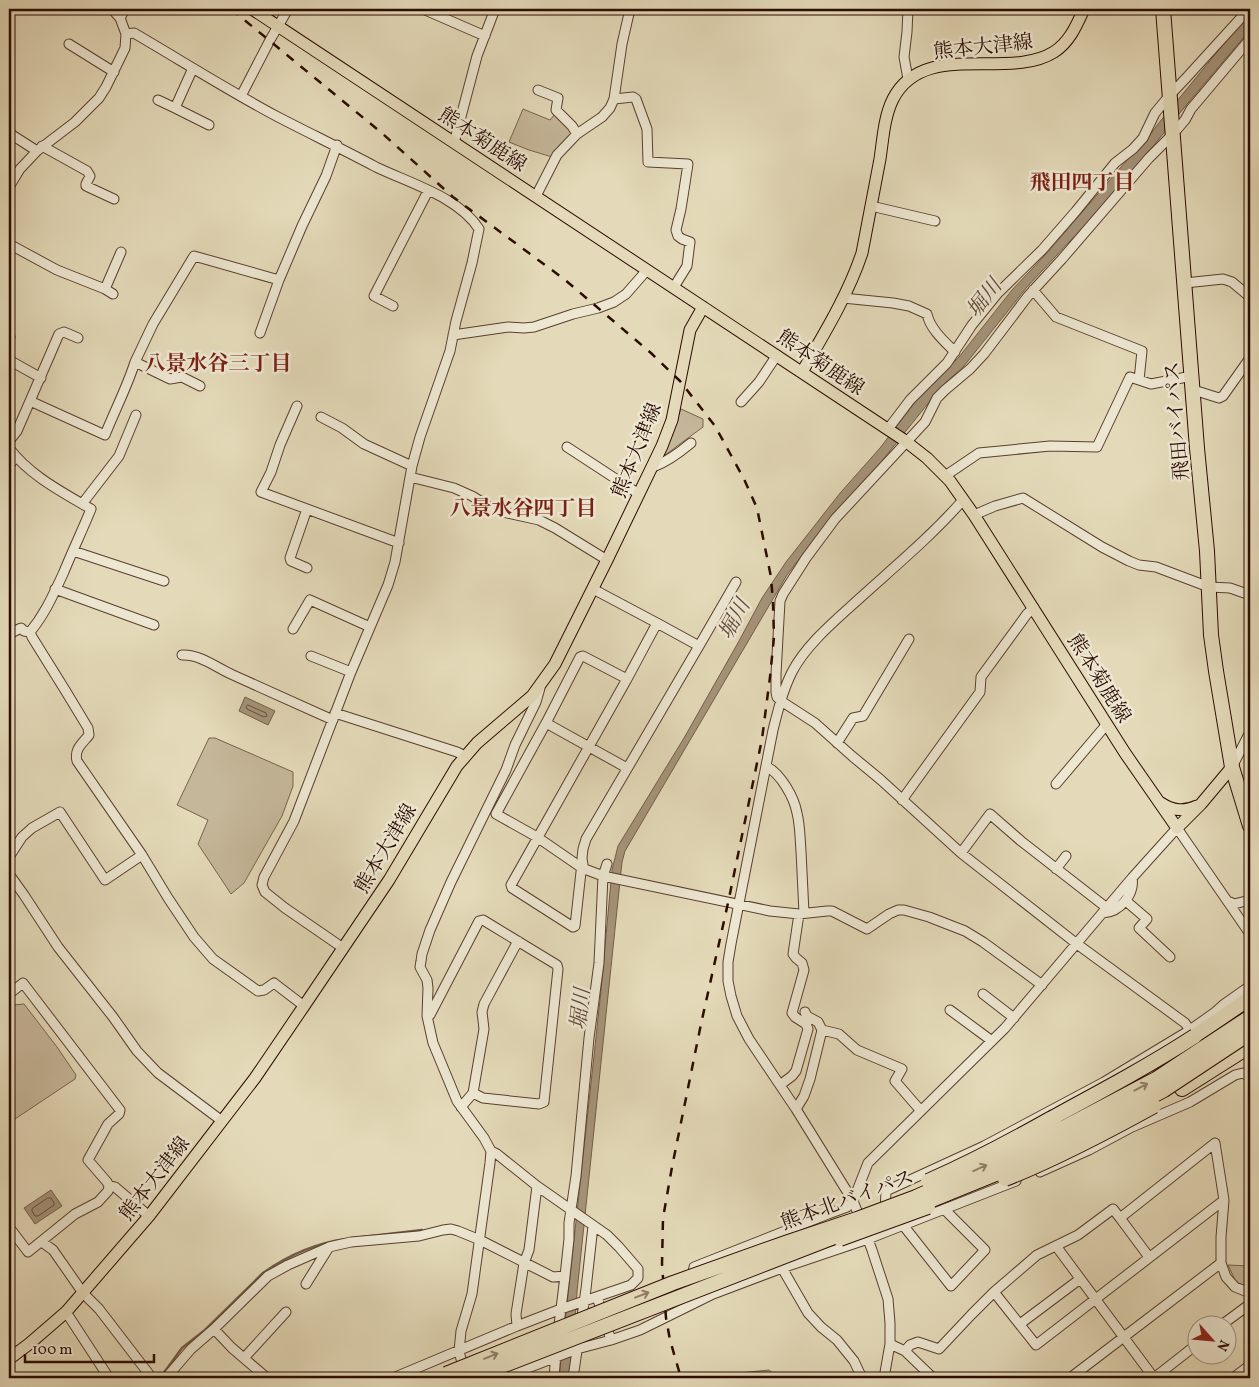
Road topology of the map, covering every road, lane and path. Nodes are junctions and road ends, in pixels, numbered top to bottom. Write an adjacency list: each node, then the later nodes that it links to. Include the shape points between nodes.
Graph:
1 (112, 9): 12 (street)
2 (125, 9): 12 (street)
3 (252, 9): 13 (main road, 熊本菊鹿線)
4 (288, 9): 13 (street)
5 (423, 9): 15 (street)
6 (494, 9): 15 (street)
7 (630, 9): 24 (street)
8 (908, 9): 20 (street, via 904,57)
9 (1084, 9): 20 (main road, 熊本大津線, via 1066,42 1042,59 937,67)
10 (1164, 9): 23 (highway, 飛田バイパス)
11 (1250, 9): 23 (street)
12 (120, 18): 14 (street)
13 (278, 26): 22 (street); 31 (main road, 熊本菊鹿線)
14 (126, 34): 18 (street, via 134,33); 19 (street, via 125,48)
15 (485, 36): 31 (street)
16 (1250, 39): 28 (street)
17 (69, 44): 19 (street)
18 (193, 68): 22 (street); 26 (street)
19 (114, 72): 33 (street, via 98,98 75,122)
20 (908, 79): 38 (main road, via 890,109)
21 (538, 90): 30 (street, via 558,98 556,110)
22 (241, 96): 32 (street)
23 (1170, 97): 28 (highway, 飛田バイパス); 56 (street, via 1155,112 1143,138 1115,163 1048,244 998,293)
24 (614, 99): 30 (street, via 602,117); 45 (street, via 636,99 647,129 648,162 688,164 676,230 682,240 690,242 689,258)
25 (158, 100): 26 (street)
26 (175, 108): 27 (street)
27 (209, 125)
28 (1173, 131): 44 (highway, 飛田バイパス); 47 (street)
29 (9, 133): 33 (street)
30 (577, 134): 36 (street, via 557,155)
31 (454, 143): 36 (main road, 熊本菊鹿線)
32 (337, 145): 35 (street); 43 (street)
33 (39, 148): 34 (street); 37 (street, via 87,171 90,176 86,186)
34 (9, 187)
35 (428, 191): 51 (street, via 374,296); 54 (street, via 453,204 479,230)
36 (536, 196): 42 (main road, 熊本菊鹿線)
37 (114, 199)
38 (871, 206): 39 (street); 49 (main road, via 862,253)
39 (935, 221)
40 (9, 244): 46 (street, via 57,270)
41 (121, 252): 46 (street)
42 (647, 270): 45 (main road, 熊本菊鹿線); 54 (street, via 626,294 598,308 534,327 508,327)
43 (279, 280): 53 (street); 60 (street, via 194,256 153,324)
44 (1185, 283): 50 (street, via 1232,282); 62 (highway, 飛田バイパス)
45 (674, 288): 52 (main road, 熊本菊鹿線)
46 (104, 289): 48 (street)
47 (1033, 290): 64 (street, via 1056,317 1142,351); 74 (street, via 984,354 937,398 925,422)
48 (114, 294)
49 (843, 298): 56 (street, via 909,306 927,314 934,329); 61 (main road)
50 (1250, 298)
51 (393, 306)
52 (703, 307): 57 (main road, 熊本菊鹿線); 81 (main road, 熊本大津線, via 690,330 672,420)
53 (260, 333)
54 (453, 335): 80 (street)
55 (78, 338): 63 (street, via 64,332 59,334)
56 (955, 352): 72 (street, via 910,400)
57 (777, 355): 61 (main road, 熊本菊鹿線); 68 (street)
58 (1250, 358): 66 (street, via 1220,398)
59 (9, 360): 63 (street)
60 (135, 362): 65 (street, via 170,380 182,377); 67 (street, via 105,435)
61 (802, 372): 72 (main road, 熊本菊鹿線)
62 (1192, 376): 64 (street, via 1151,384); 66 (highway, 飛田バイパス)
63 (41, 378): 67 (street)
64 (1139, 380): 82 (street, via 1130,377 1097,447 1050,446 979,453)
65 (200, 386)
66 (1193, 391): 95 (highway, 飛田バイパス)
67 (30, 401): 73 (street)
68 (741, 402)
69 (297, 406): 87 (street, via 261,492)
70 (136, 415): 86 (street, via 119,456)
71 (321, 417): 80 (street, via 364,444)
72 (889, 430): 74 (main road, 熊本菊鹿線)
73 (9, 441)
74 (906, 441): 82 (main road, 熊本菊鹿線); 113 (street, via 835,519 783,594 779,608 776,674 776,692)
75 (690, 442): 81 (street, via 662,464)
76 (567, 447): 84 (street)
77 (9, 448): 78 (street)
78 (15, 456): 79 (street); 86 (street)
79 (9, 466)
80 (412, 466): 83 (street)
81 (653, 467): 84 (main road, 熊本大津線)
82 (945, 476): 85 (main road, 熊本菊鹿線)
83 (410, 477): 89 (street); 91 (street, via 454,488 490,507 539,520)
84 (640, 494): 91 (main road, 熊本大津線)
85 (963, 500): 88 (main road, 熊本菊鹿線); 113 (street, via 815,642 792,672)
86 (82, 504): 90 (street, via 91,509)
87 (306, 509): 89 (street); 92 (street, via 290,558)
88 (974, 516): 95 (street, via 1023,498 1129,561 1156,567); 99 (main road, 熊本菊鹿線)
89 (399, 543): 102 (street, via 388,585)
90 (73, 551): 93 (street); 96 (street)
91 (608, 560): 97 (main road, 熊本大津線)
92 (307, 568)
93 (164, 581)
94 (736, 582): 107 (street)
95 (1209, 587): 98 (street, via 1230,588); 122 (highway, 飛田バイパス, via 1211,635)
96 (56, 589): 101 (street); 104 (street)
97 (593, 589): 100 (street); 112 (main road, 熊本大津線, via 561,654)
98 (1250, 595)
99 (1034, 608): 116 (main road, 熊本菊鹿線); 125 (street, via 1026,614 981,677 980,692)
100 (657, 623): 107 (street); 111 (street)
101 (154, 625)
102 (370, 627): 103 (street, via 310,600); 110 (street)
103 (294, 630)
104 (30, 632): 105 (street, via 21,628); 134 (street, via 88,728 89,735 76,751 78,761)
105 (9, 634)
106 (910, 639): 118 (street, via 863,716 853,718)
107 (699, 646): 123 (street)
108 (182, 655): 114 (street, via 201,658)
109 (311, 656): 110 (street)
110 (351, 672): 114 (street)
111 (626, 679): 115 (street, via 584,656 580,657); 119 (street)
112 (540, 686): 120 (main road, 熊本大津線); 128 (street, via 536,702)
113 (781, 701): 118 (street, via 815,723); 121 (street)
114 (334, 716): 120 (street); 152 (street, via 294,821 262,885 278,903)
115 (546, 723): 119 (street); 129 (street)
116 (1107, 724): 124 (street); 126 (main road, 熊本菊鹿線)
117 (1250, 732): 122 (street)
118 (837, 743): 125 (street)
119 (589, 746): 123 (street); 132 (street)
120 (465, 756): 152 (main road, 熊本大津線)
121 (766, 766): 146 (street); 148 (street, via 780,777 797,812)
122 (1232, 766): 127 (main road); 130 (highway, 飛田バイパス)
123 (627, 768): 138 (street, via 586,839)
124 (1056, 784)
125 (902, 800): 133 (street)
126 (1160, 803): 127 (main road, via 1174,810); 131 (main road, 熊本菊鹿線)
127 (1201, 804): 131 (main road)
128 (487, 809): 129 (street); 162 (street, via 430,930 422,954 420,968 428,988)
129 (496, 814): 132 (street)
130 (1250, 826)
131 (1177, 828): 142 (street); 145 (street)
132 (537, 837): 138 (street); 138 (street, via 512,888 573,928)
133 (961, 852): 139 (street, via 990,814); 151 (street)
134 (142, 855): 136 (street, via 105,880 60,812 32,828); 159 (street, via 194,938 213,959 258,991 274,983)
135 (1066, 856): 139 (street)
136 (9, 857)
137 (607, 864): 141 (street)
138 (582, 868): 141 (street)
139 (1056, 869): 147 (street)
140 (9, 874): 177 (street, via 58,947 137,1051 158,1073)
141 (606, 877): 146 (street); 185 (street)
142 (1132, 878): 143 (street, via 1134,886); 147 (street)
143 (1126, 900): 147 (street, via 1110,912); 153 (street, via 1147,918 1139,928)
144 (1250, 900): 145 (street)
145 (1230, 902): 149 (street)
146 (738, 905): 148 (street); 172 (street, via 728,962 731,996 737,1016)
147 (1105, 911): 151 (street)
148 (802, 913): 154 (street, via 832,911 868,929 898,910 929,916 965,931); 172 (street, via 793,954 804,970 792,1013 808,1029 796,1071)
149 (1250, 934)
150 (518, 941): 162 (street, via 483,920 479,921); 173 (street, via 484,1004 484,1030); 173 (street, via 557,964 558,968 544,1102 483,1098)
151 (1077, 944): 154 (street); 166 (street, via 1185,1023)
152 (343, 948): 159 (main road, 熊本大津線)
153 (1170, 957)
154 (1042, 985): 164 (street)
155 (1250, 986): 166 (street)
156 (9, 994): 180 (street, via 23,983 120,1110 108,1124 88,1160)
157 (983, 994): 164 (street)
158 (1250, 998): 166 (highway)
159 (304, 1006): 177 (main road, 熊本大津線)
160 (950, 1010): 168 (street)
161 (805, 1012): 165 (street, via 818,1022)
162 (427, 1016): 174 (street, via 433,1043)
163 (1250, 1017): 195 (highway, 熊本北バイパス, one-way to 163, bridge, via 907,1200 992,1163 1156,1079)
164 (1014, 1018): 168 (street)
165 (822, 1030): 175 (street, via 810,1079); 176 (street, via 839,1034 856,1050 902,1069 894,1081)
166 (1192, 1033): 171 (street); 195 (highway, bridge, via 1148,1066 1007,1142 936,1178)
167 (1250, 1033): 196 (highway, 熊本北バイパス, bridge, via 1164,1090 1072,1138 938,1198)
168 (992, 1041): 176 (street)
169 (1250, 1048): 196 (highway, bridge, via 1104,1134 1041,1164 837,1240)
170 (1250, 1077): 178 (street, via 1243,1073 1235,1075 1190,1102)
171 (1104, 1082): 178 (street); 191 (street, via 984,1146 886,1191)
172 (780, 1085): 175 (street)
173 (473, 1094): 174 (street)
174 (461, 1107): 179 (street)
175 (796, 1109): 183 (street)
176 (921, 1111): 183 (street, via 868,1163)
177 (222, 1121): 186 (main road, 熊本大津線)
178 (1132, 1128): 184 (street, via 1025,1178)
179 (491, 1151): 181 (street); 193 (street)
180 (109, 1186): 186 (street, via 115,1187); 194 (street, via 98,1202 75,1214)
181 (537, 1186): 185 (street); 200 (street, via 529,1250)
182 (1224, 1200): 187 (street, via 1215,1143); 199 (street); 201 (street)
183 (853, 1201): 192 (street); 211 (street, via 694,1267 691,1284)
184 (944, 1209): 189 (street); 189 (street, via 985,1250 951,1286)
185 (572, 1212): 188 (street); 203 (street)
186 (149, 1216): 207 (main road, 熊本大津線)
187 (1120, 1218): 197 (street, via 1113,1209 1078,1235); 199 (street)
188 (591, 1225): 209 (street, via 619,1247 638,1269 638,1278 631,1285); 212 (street)
189 (903, 1225): 191 (street)
190 (9, 1227): 194 (street, via 28,1252)
191 (883, 1233): 192 (street)
192 (868, 1239): 202 (street); 223 (street, via 888,1299)
193 (480, 1240): 198 (street, via 458,1231 443,1230 420,1236); 200 (street); 225 (street, via 472,1294 461,1331)
194 (42, 1242): 207 (street, via 54,1250)
195 (788, 1242): 232 (highway, 熊本北バイパス, one-way to 195, bridge, via 673,1283)
196 (808, 1246): 239 (highway, 熊本北バイパス, bridge)
197 (1056, 1246): 204 (street); 206 (street, via 1037,1255)
198 (329, 1247): 205 (street); 220 (street, via 268,1276)
199 (1149, 1257): 210 (street)
200 (524, 1263): 203 (street, via 553,1277); 219 (street)
201 (1221, 1263): 208 (street, via 1226,1277 1236,1287); 221 (street)
202 (782, 1268): 211 (street); 243 (street, via 808,1313 837,1340 854,1361)
203 (565, 1276): 214 (street)
204 (1080, 1279): 210 (street); 218 (street)
205 (306, 1284)
206 (994, 1292): 218 (street); 226 (street, via 939,1349 918,1342)
207 (83, 1293): 215 (main road, 熊本大津線); 234 (street)
208 (1250, 1293)
209 (597, 1297): 212 (street); 222 (street)
210 (1095, 1298): 218 (street, via 1036,1345); 221 (street)
211 (699, 1301): 222 (street, via 640,1330)
212 (583, 1302): 214 (street); 224 (street)
213 (1250, 1304): 217 (street)
214 (563, 1308): 219 (street); 228 (street)
215 (66, 1312): 230 (main road, 熊本大津線); 233 (street)
216 (286, 1312): 229 (street)
217 (1236, 1314)
218 (1020, 1324)
219 (517, 1326): 225 (street)
220 (214, 1329): 229 (street); 235 (street)
221 (1124, 1336): 246 (street); 247 (street)
222 (610, 1340): 224 (street)
223 (890, 1344): 226 (street); 244 (street)
224 (576, 1349): 228 (street); 242 (street)
225 (460, 1351): 237 (street); 238 (street)
226 (905, 1351): 245 (street)
227 (1186, 1353): 247 (street)
228 (557, 1357): 240 (street); 241 (street)
229 (244, 1358): 236 (street)
230 (9, 1360)
231 (1248, 1370): 248 (street)
232 (441, 1376)
233 (109, 1378)
234 (152, 1378)
235 (166, 1378)
236 (267, 1378)
237 (393, 1378)
238 (465, 1378)
239 (471, 1378)
240 (502, 1378)
241 (554, 1378)
242 (573, 1378)
243 (862, 1378)
244 (884, 1378)
245 (934, 1378)
246 (1070, 1378)
247 (1154, 1378)
248 (1232, 1378)

